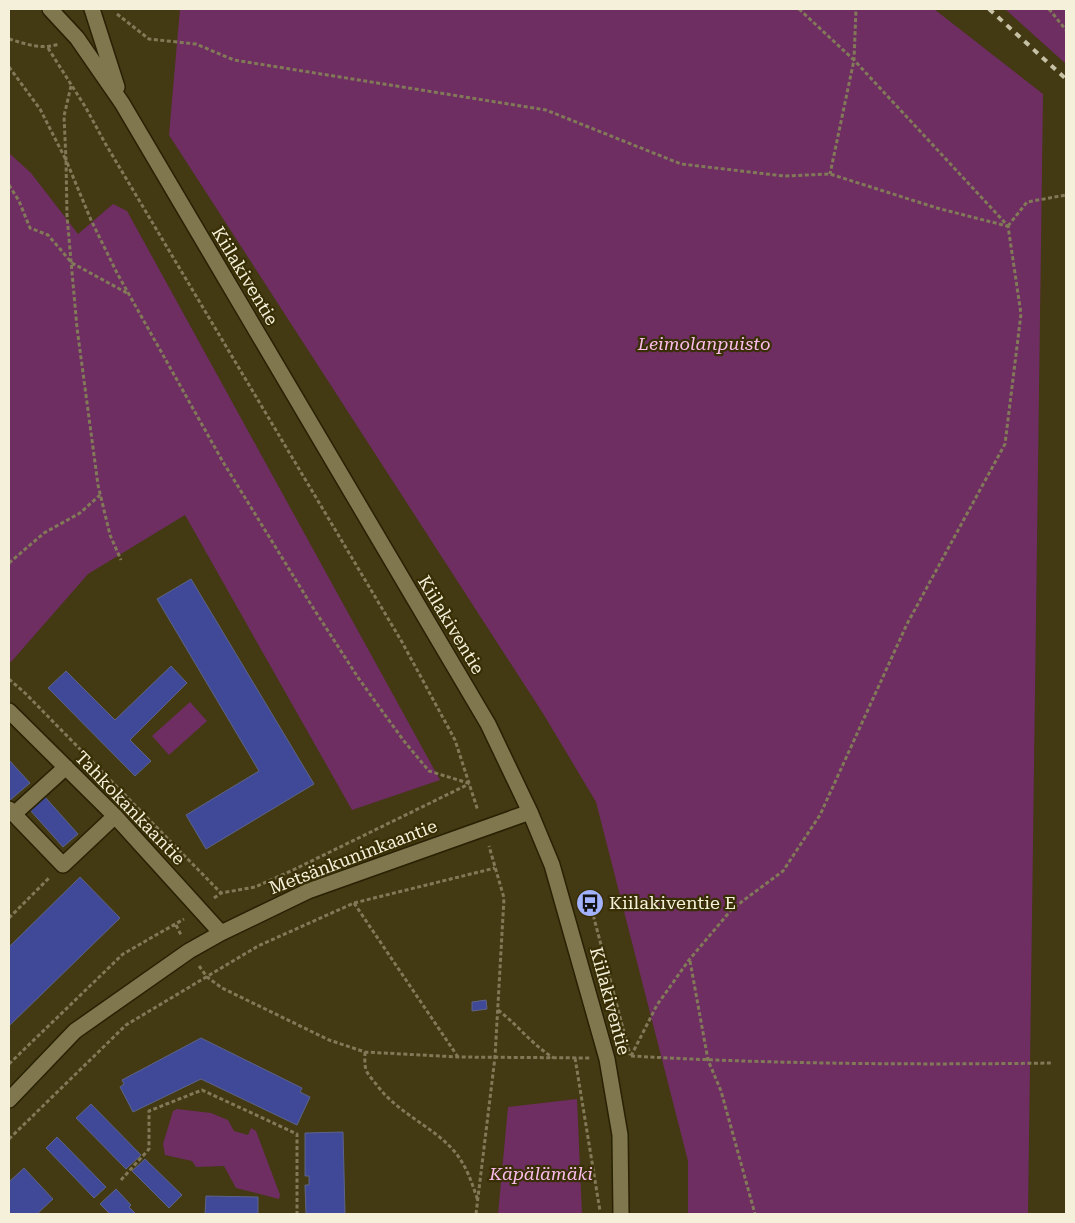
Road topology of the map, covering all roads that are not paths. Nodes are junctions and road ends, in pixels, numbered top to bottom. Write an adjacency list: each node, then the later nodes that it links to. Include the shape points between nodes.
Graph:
1 (50, 9): 3 (street, Kiilakiventie, via 77,38)
2 (92, 9): 3 (street, Kiilakiventie)
3 (122, 103): 7 (street, Kiilakiventie, via 488,724)
4 (9, 711): 5 (street, Tahkokankaantie)
5 (66, 767): 6 (street); 8 (street, Tahkokankaantie)
6 (11, 811): 8 (street, via 63,864)
7 (530, 812): 9 (street, Metsänkuninkaantie, via 308,891); 11 (street, Kiilakiventie, via 552,865 607,1058 620,1135)
8 (115, 816): 9 (street, Tahkokankaantie)
9 (221, 932): 10 (street, Metsänkuninkaantie, via 75,1031)
10 (9, 1100)
11 (621, 1214)

